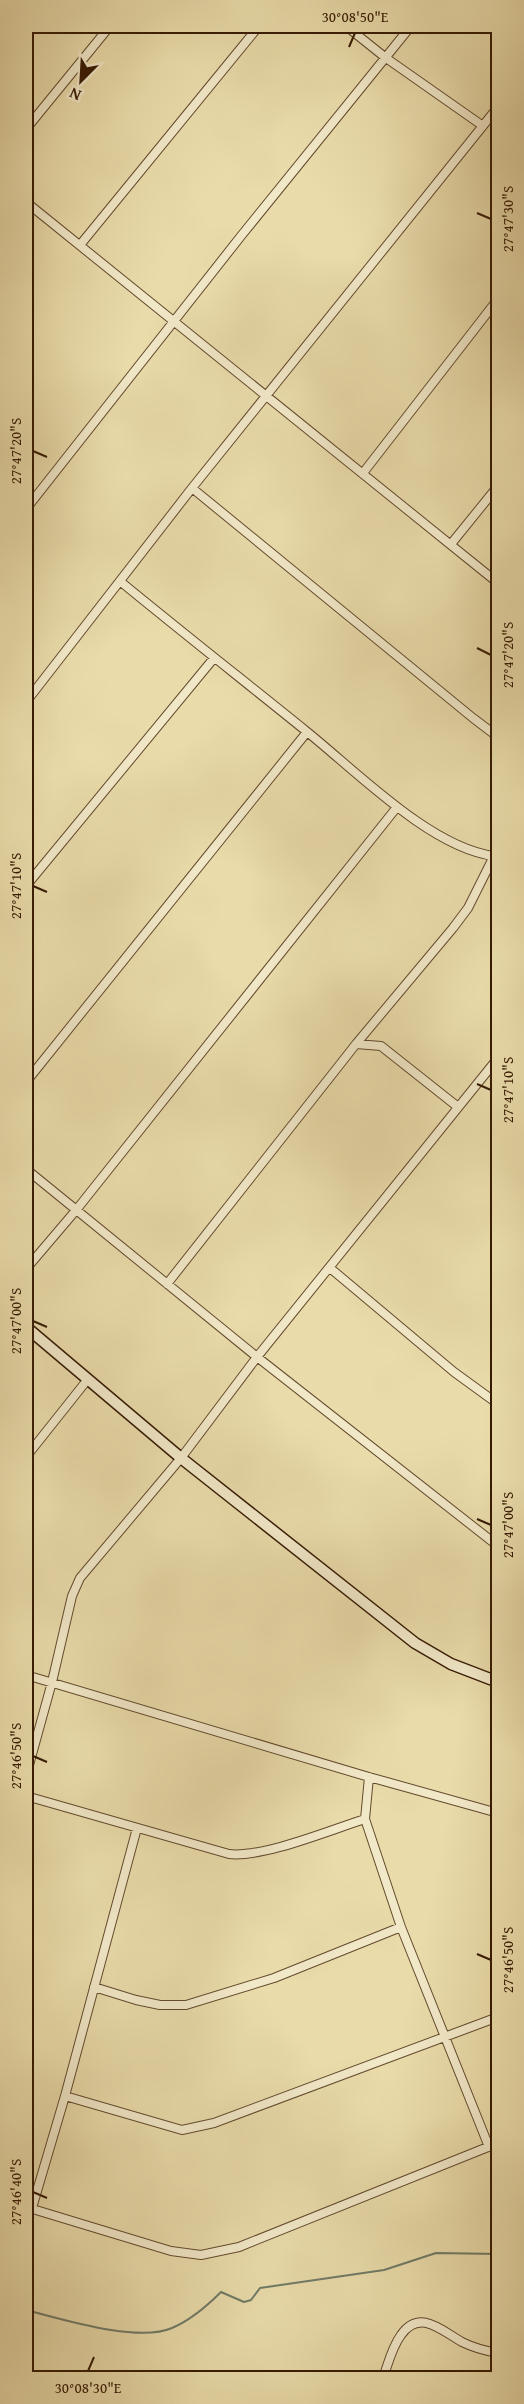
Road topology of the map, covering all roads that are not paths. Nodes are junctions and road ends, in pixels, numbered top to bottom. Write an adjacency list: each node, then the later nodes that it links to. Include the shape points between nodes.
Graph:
1 (110, 26): 8 (street)
2 (259, 26): 10 (street)
3 (346, 26): 5 (street)
4 (411, 26): 5 (street)
5 (386, 58): 7 (street); 12 (street)
6 (498, 107): 7 (street)
7 (483, 126): 13 (street)
8 (26, 129)
9 (26, 202): 10 (street)
10 (80, 245): 12 (street)
11 (498, 299): 14 (street)
12 (174, 322): 13 (street); 17 (street)
13 (268, 396): 14 (street); 16 (street)
14 (363, 473): 18 (street)
15 (498, 486): 18 (street)
16 (192, 488): 19 (street); 24 (street)
17 (26, 509)
18 (451, 544): 20 (street)
19 (120, 582): 21 (street); 22 (street)
20 (498, 583)
21 (214, 658): 23 (street); 27 (street)
22 (26, 702)
23 (307, 732): 25 (street); 30 (street)
24 (498, 736)
25 (397, 807): 26 (street, via 460,847 477,854); 33 (street)
26 (496, 852): 28 (street, via 468,908)
27 (26, 886)
28 (356, 1044): 31 (street, via 381,1046); 36 (street)
29 (498, 1058): 31 (street)
30 (26, 1082)
31 (458, 1107): 34 (street)
32 (26, 1169): 33 (street)
33 (77, 1209): 35 (street); 36 (street)
34 (330, 1268): 38 (street); 40 (street)
35 (26, 1269)
36 (167, 1284): 38 (street)
37 (26, 1327): 39 (street)
38 (256, 1357): 42 (street); 43 (street)
39 (88, 1379): 41 (street); 42 (street)
40 (498, 1404)
41 (26, 1457)
42 (181, 1458): 45 (street, via 80,1578 72,1596); 46 (street, via 415,1643 452,1664)
43 (498, 1546)
44 (26, 1675): 45 (street)
45 (52, 1682): 47 (street); 48 (street)
46 (498, 1682)
47 (26, 1776)
48 (369, 1777): 50 (street); 51 (street)
49 (26, 1797): 52 (street)
50 (498, 1813)
51 (365, 1819): 52 (street, via 240,1856); 53 (street)
52 (136, 1828): 54 (street)
53 (401, 1927): 54 (street, via 274,1978 186,2005 136,2000); 56 (street)
54 (94, 1987): 57 (street)
55 (498, 2017): 56 (street)
56 (444, 2038): 57 (street, via 214,2123 182,2130); 59 (street)
57 (64, 2096): 60 (street)
58 (498, 2143): 59 (street)
59 (489, 2147): 60 (street, via 257,2240 201,2255 171,2251)
60 (29, 2208)
61 (498, 2353): 62 (street, via 478,2349 436,2325 417,2322 402,2334)
62 (383, 2379)

